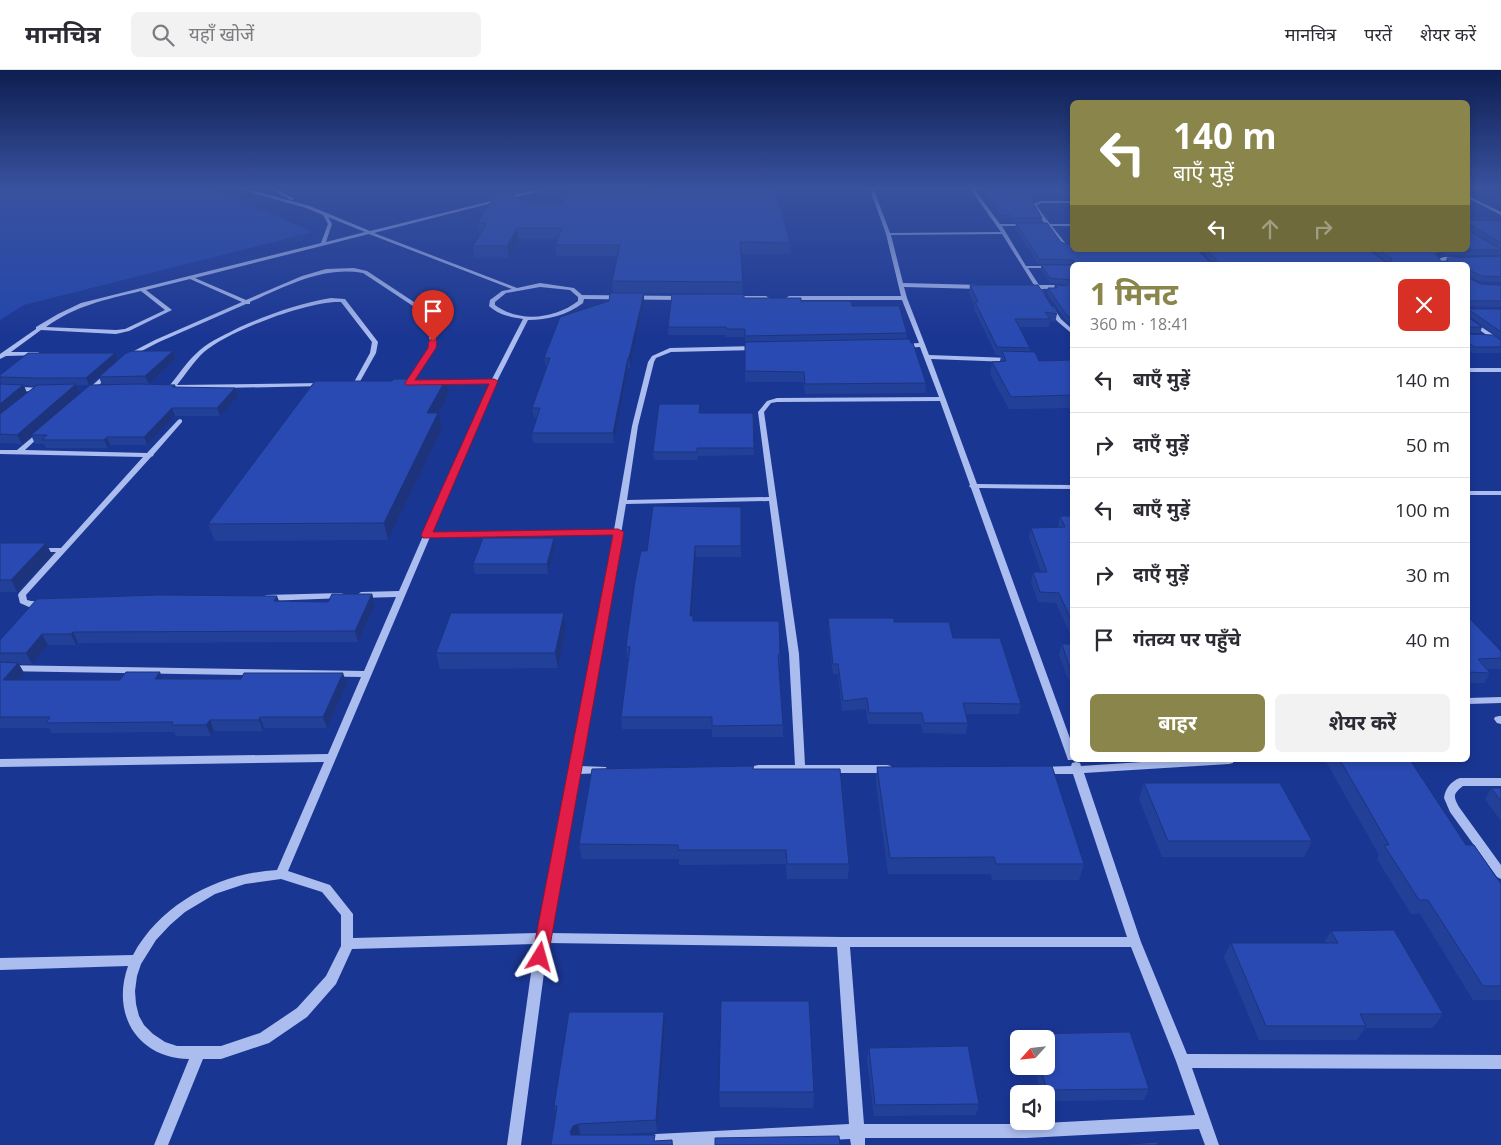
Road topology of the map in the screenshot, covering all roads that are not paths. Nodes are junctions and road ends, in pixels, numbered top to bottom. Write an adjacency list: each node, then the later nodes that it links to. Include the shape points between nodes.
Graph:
1 (325, 237): 7 (street)
2 (350, 237): 7 (street)
3 (382, 237): 19 (street)
4 (889, 237): 14 (street)
5 (1005, 237): 12 (street)
6 (1058, 237): 8 (street)
7 (322, 245): 13 (street)
8 (1070, 247)
9 (1472, 258): 10 (street, via 1444,258 1437,260)
10 (1439, 262)
11 (1070, 266): 12 (street)
12 (1024, 267): 17 (street)
13 (190, 278): 20 (street); 27 (street)
14 (902, 285): 15 (street); 26 (street)
15 (992, 287)
16 (1028, 287): 17 (street)
17 (1037, 287): 18 (street); 31 (street, via 1059,320)
18 (1070, 287)
19 (515, 288): 21 (street, via 558,286 572,289); 28 (street, via 496,296 492,306 505,315)
20 (141, 289): 30 (street, via 83,304); 30 (street, via 169,310 116,332)
21 (582, 297): 22 (street); 28 (street, via 581,302 568,311)
22 (689, 298)
23 (728, 298): 24 (street)
24 (777, 298)
25 (787, 298): 26 (street)
26 (904, 298): 36 (street)
27 (248, 303): 41 (street, via 157,341 128,357); 49 (street, via 314,274 344,270 365,272 418,307 431,332 432,348)
28 (526, 318): 47 (street)
29 (1470, 321): 33 (street)
30 (38, 328): 39 (street)
31 (1070, 329)
32 (1476, 336): 33 (street)
33 (1492, 337): 34 (street); 35 (street)
34 (1501, 337)
35 (1501, 343)
36 (922, 345): 37 (street); 42 (street)
37 (894, 346)
38 (759, 348): 77 (street, via 670,350 654,357 635,426)
39 (2, 355): 40 (street)
40 (43, 355)
41 (118, 356)
42 (926, 357): 43 (street); 65 (street)
43 (1022, 360)
44 (114, 370): 61 (street)
45 (1470, 370): 46 (street)
46 (1501, 370)
47 (494, 381): 51 (street); 79 (street)
48 (400, 383): 49 (street)
49 (409, 383): 50 (street)
50 (418, 383)
51 (428, 383)
52 (346, 384): 53 (street)
53 (356, 384): 54 (street); 56 (street, via 373,353 375,342 343,300 337,298 313,302 229,334 206,348)
54 (365, 384)
55 (327, 385): 56 (street)
56 (172, 387): 59 (street)
57 (0, 388): 62 (street)
58 (102, 388): 61 (street)
59 (155, 388)
60 (83, 389): 61 (street)
61 (92, 389): 66 (street)
62 (38, 390): 63 (street); 64 (street)
63 (47, 390)
64 (30, 396)
65 (943, 399): 72 (street); 76 (street, via 769,402 761,412)
66 (79, 400)
67 (180, 421): 71 (street)
68 (47, 428): 70 (street)
69 (0, 452): 70 (street)
70 (19, 452): 71 (street)
71 (150, 455): 80 (street)
72 (973, 486): 73 (street); 89 (street)
73 (1070, 487)
74 (1470, 493): 75 (street)
75 (1501, 493)
76 (773, 499): 77 (street); 93 (street, via 794,654)
77 (624, 502): 78 (street)
78 (618, 532): 79 (street); 95 (street)
79 (426, 535): 82 (street)
80 (64, 550): 81 (street); 84 (street, via 22,595 23,602)
81 (27, 551)
82 (401, 594): 83 (street); 86 (street)
83 (254, 598)
84 (48, 604)
85 (0, 668): 86 (street)
86 (368, 674): 90 (street)
87 (1501, 700): 88 (street)
88 (1470, 701)
89 (1070, 751)
90 (332, 758): 92 (street); 100 (street)
91 (1074, 762): 98 (street); 104 (street)
92 (0, 763)
93 (800, 768): 94 (street); 97 (street)
94 (899, 769)
95 (575, 770): 96 (street); 102 (street)
96 (615, 770)
97 (742, 770)
98 (1028, 770)
99 (1501, 782): 101 (street, via 1460,782 1454,785 1449,798)
100 (281, 874): 105 (street, via 302,876 334,893 344,908 349,925); 106 (street, via 234,881 188,904 161,927)
101 (1501, 874)
102 (542, 938): 103 (street); 105 (street); 115 (street)
103 (843, 942): 104 (street); 112 (street)
104 (1135, 942): 109 (street)
105 (348, 944): 108 (street, via 334,978 321,995 286,1026 243,1046)
106 (137, 960): 107 (street); 108 (street, via 128,994 129,1010 135,1025 160,1046)
107 (0, 964)
108 (198, 1054): 114 (street)
109 (1183, 1061): 110 (street); 111 (street)
110 (1501, 1062)
111 (1204, 1122): 112 (street); 116 (street)
112 (857, 1138): 113 (street)
113 (645, 1142)
114 (161, 1145)
115 (514, 1145)
116 (1212, 1145)

